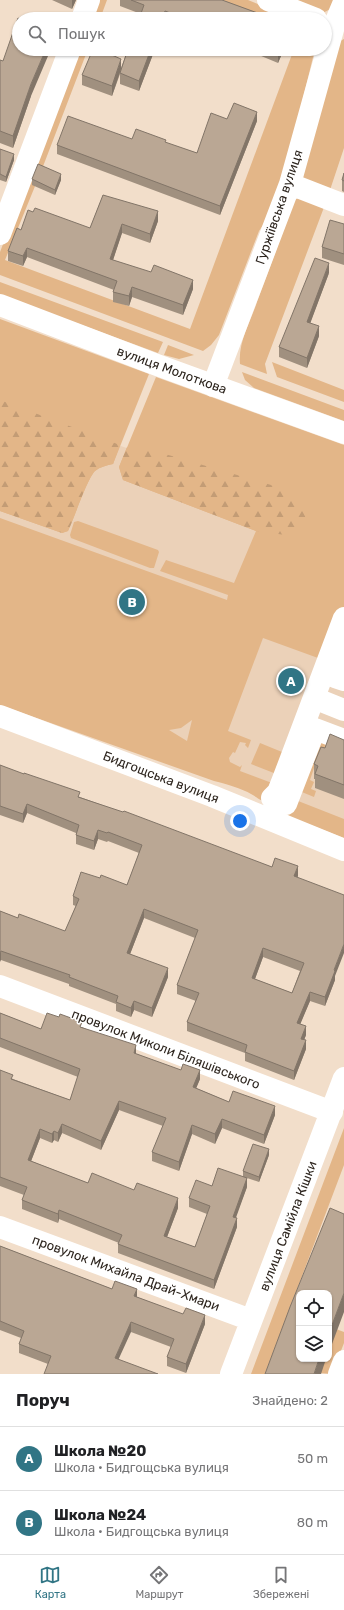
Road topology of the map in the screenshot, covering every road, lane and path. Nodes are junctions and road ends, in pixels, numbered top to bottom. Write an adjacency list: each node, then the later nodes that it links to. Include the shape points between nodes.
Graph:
1 (89, 0): 4 (street)
2 (268, 0): 5 (street)
3 (344, 2): 6 (street, Гуржіївська вулиця)
4 (85, 12)
5 (299, 12)
6 (332, 21)
7 (67, 56): 11 (street)
8 (322, 56): 9 (street, Гуржіївська вулиця)
9 (290, 184): 10 (street); 13 (street, Гуржіївська вулиця)
10 (344, 205)
11 (0, 234)
12 (0, 305): 13 (street, вулиця Молоткова)
13 (213, 386): 14 (street, вулиця Молоткова)
14 (344, 433)
15 (344, 618): 25 (street, via 282,781 272,798)
16 (344, 635): 19 (street)
17 (344, 652): 18 (street, via 335,677)
18 (344, 680)
19 (319, 700): 20 (street); 25 (street)
20 (344, 710)
21 (0, 716): 25 (street, Бидгощська вулиця, via 212,796)
22 (344, 740): 25 (street, via 315,729 286,804)
23 (344, 750): 24 (street)
24 (344, 754)
25 (275, 811): 26 (street, Бидгощська вулиця)
26 (344, 850)
27 (0, 986): 29 (street, провулок Миколи Біляшівського)
28 (344, 1078): 29 (street, вулиця Самійла Кішки)
29 (332, 1112): 31 (street, вулиця Самійла Кішки)
30 (0, 1227): 31 (street, провулок Михайла Драй-Хмари)
31 (251, 1320): 33 (street, вулиця Самійла Кішки)
32 (344, 1361): 34 (street)
33 (231, 1374)
34 (339, 1374)

